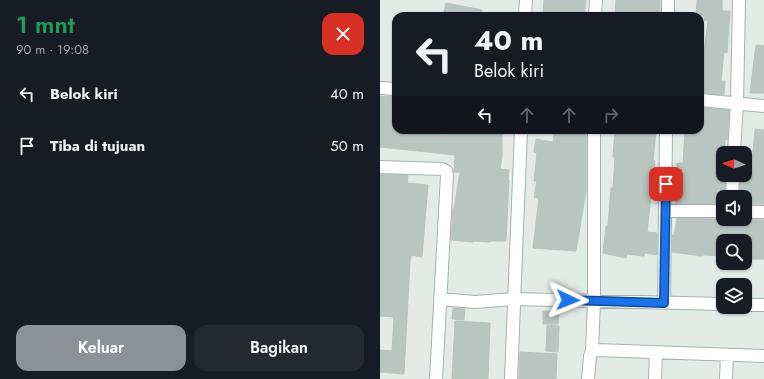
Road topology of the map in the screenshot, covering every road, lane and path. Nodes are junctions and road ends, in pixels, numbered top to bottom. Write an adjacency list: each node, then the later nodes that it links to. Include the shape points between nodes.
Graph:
1 (526, 0): 5 (street)
2 (596, 0): 6 (street)
3 (668, 0): 7 (street)
4 (739, 0): 11 (street)
5 (525, 12)
6 (595, 12)
7 (668, 12)
8 (380, 88): 9 (street)
9 (392, 89)
10 (704, 100): 11 (street)
11 (737, 103): 12 (street); 16 (street)
12 (764, 106)
13 (521, 134): 23 (street)
14 (594, 134): 24 (street)
15 (666, 134): 18 (street)
16 (734, 146)
17 (380, 168): 22 (street, via 446,171)
18 (666, 211): 19 (street); 25 (street)
19 (716, 211)
20 (752, 212): 21 (street)
21 (764, 212)
22 (440, 299): 23 (street, via 475,302); 33 (street)
23 (514, 299): 24 (street); 34 (street)
24 (594, 301): 25 (street); 29 (street)
25 (664, 303): 26 (street)
26 (716, 304)
27 (752, 305): 28 (street)
28 (764, 305)
29 (592, 351): 30 (street); 35 (street)
30 (656, 352): 31 (street); 36 (street)
31 (727, 355): 32 (street); 37 (street)
32 (764, 356)
33 (436, 379)
34 (511, 379)
35 (588, 379)
36 (655, 379)
37 (726, 379)

